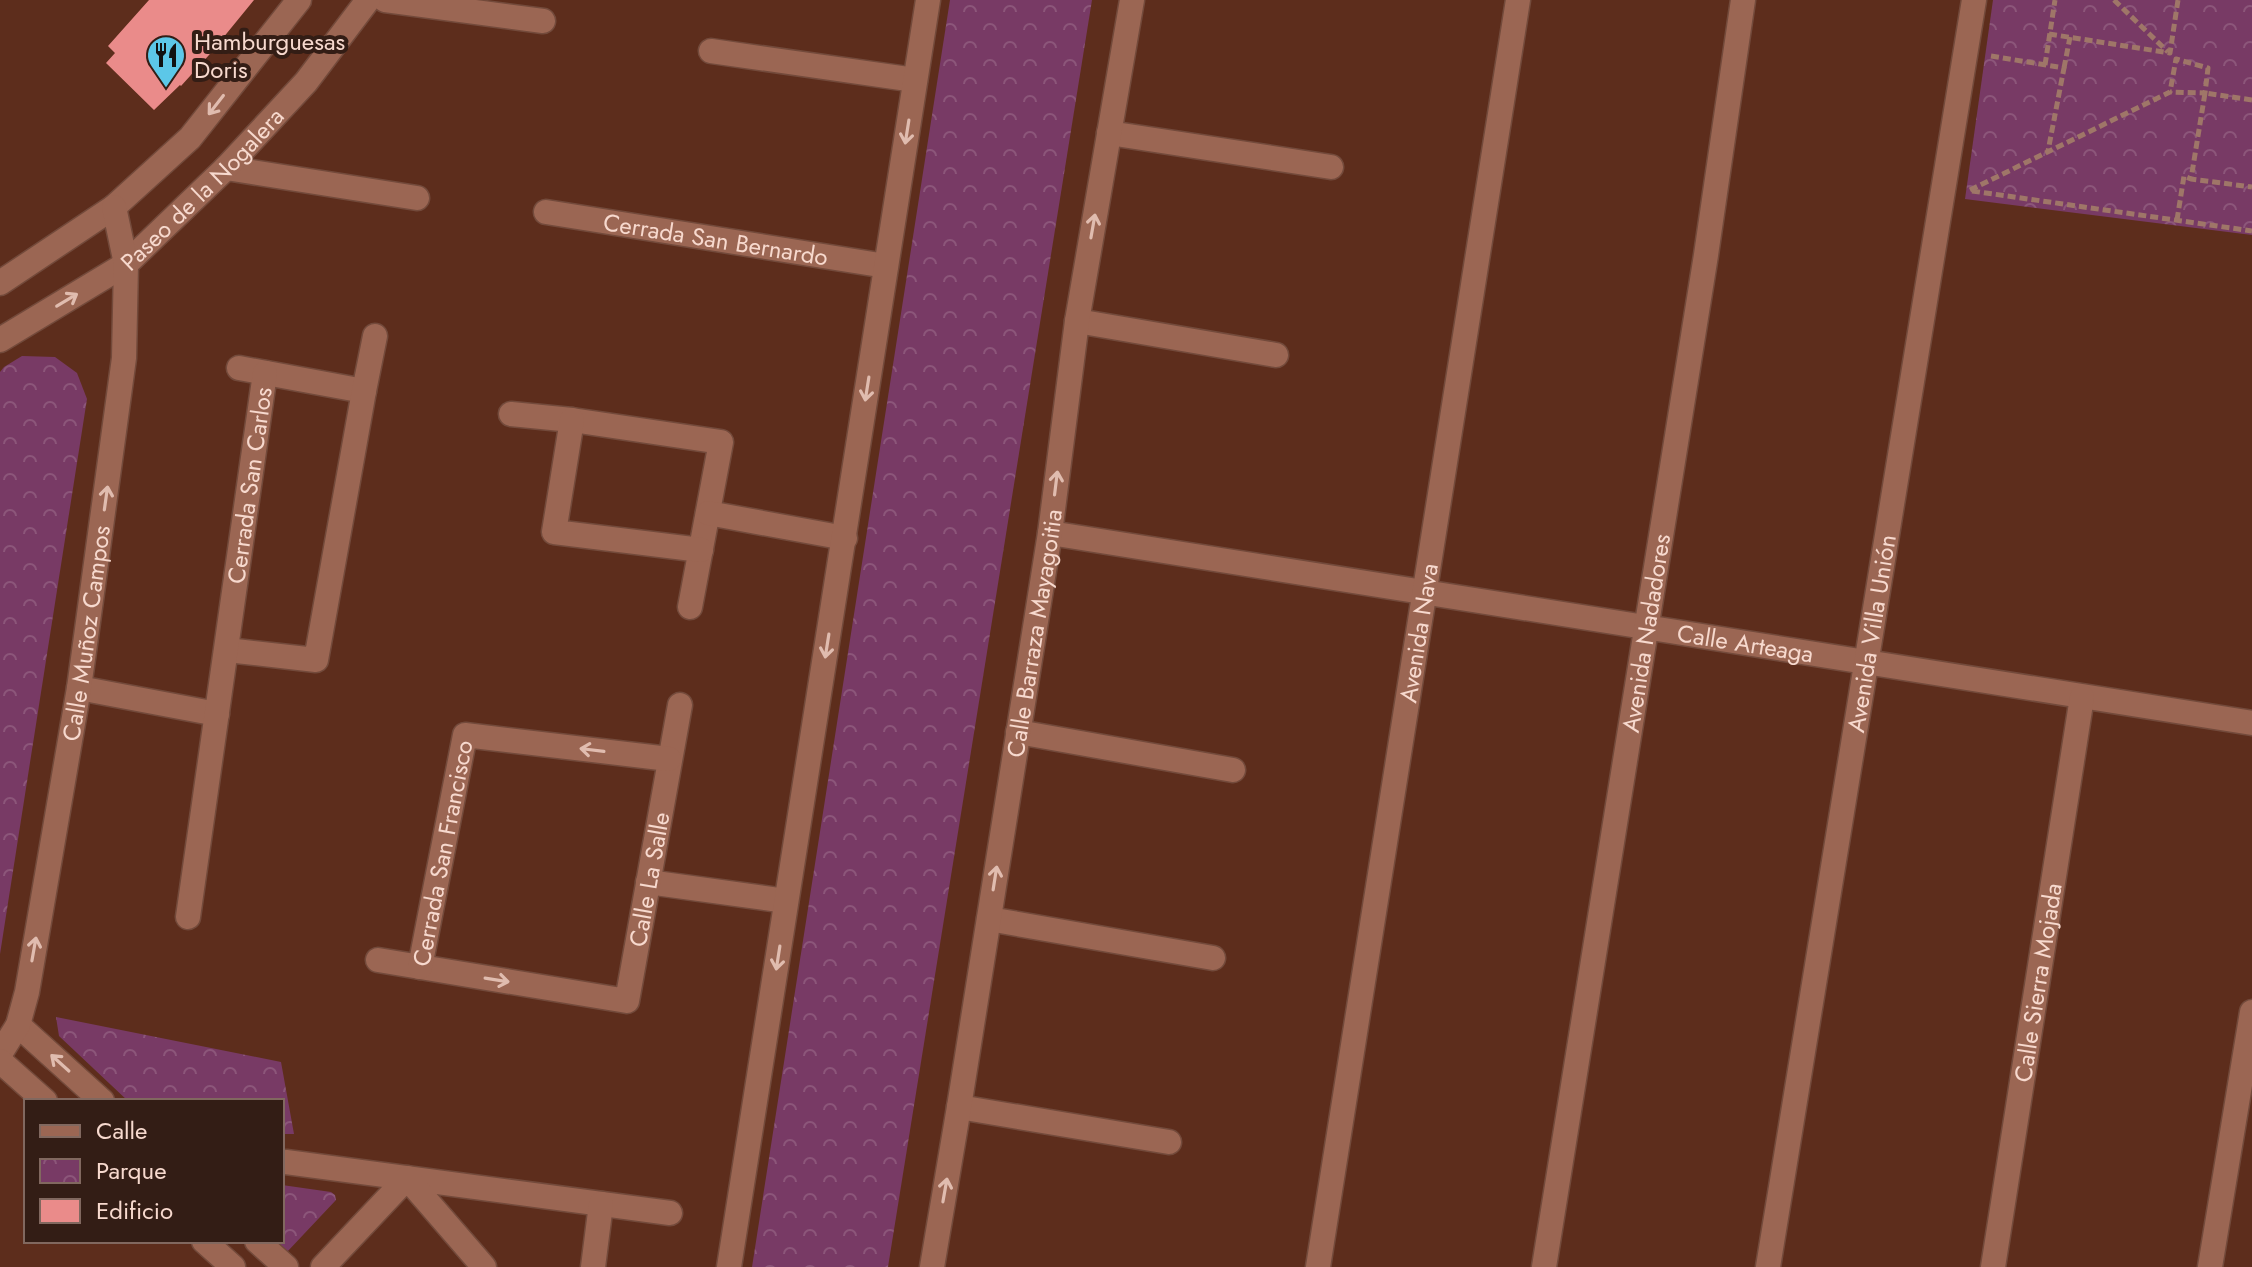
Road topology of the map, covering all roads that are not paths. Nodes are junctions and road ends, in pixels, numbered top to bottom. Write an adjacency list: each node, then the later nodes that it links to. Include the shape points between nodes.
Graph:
1 (299, 0): 16 (street, Paseo de la Nogalera, one-way to 16, via 190,138)
2 (368, 0): 14 (street, Paseo de la Nogalera, via 306,82)
3 (385, 0): 9 (street)
4 (928, 0): 11 (street)
5 (1132, 0): 12 (street, Calle Barraza Mayagoitia)
6 (1518, 0): 34 (street, Avenida Nava)
7 (1743, 0): 36 (street, Avenida Nadadores)
8 (1974, 0): 38 (street, Avenida Villa Unión)
9 (543, 21)
10 (711, 51): 11 (street)
11 (915, 80): 19 (street, one-way to 19)
12 (1109, 133): 13 (street); 21 (street, Calle Barraza Mayagoitia, one-way to 12)
13 (1331, 167)
14 (226, 168): 15 (street); 18 (street, Paseo de la Nogalera)
15 (417, 198)
16 (114, 207): 18 (street, Calle Muñoz Campos); 20 (street, Paseo de la Nogalera)
17 (546, 212): 19 (street, Cerrada San Bernardo)
18 (126, 264): 23 (street, Paseo de la Nogalera, one-way to 18); 39 (street, Calle Muñoz Campos, one-way to 18, via 124,358)
19 (886, 266): 32 (street, one-way to 32)
20 (0, 283)
21 (1077, 321): 24 (street); 31 (street, Calle Barraza Mayagoitia, one-way to 21)
22 (375, 336): 27 (street)
23 (0, 340)
24 (1276, 355)
25 (239, 368): 26 (street)
26 (265, 373): 27 (street, Cerrada San Carlos); 37 (street, Cerrada San Carlos)
27 (364, 391): 37 (street, via 316,660)
28 (511, 414): 29 (street)
29 (572, 420): 30 (street, via 721,442); 33 (street, via 554,532)
30 (708, 513): 32 (street); 33 (street)
31 (1050, 533): 34 (street, Calle Arteaga); 44 (street, Calle Barraza Mayagoitia)
32 (845, 538): 48 (street, one-way to 48)
33 (701, 550): 35 (street)
34 (1426, 593): 36 (street, Calle Arteaga); 76 (street, Avenida Nava)
35 (690, 607)
36 (1647, 628): 38 (street, Calle Arteaga); 77 (street, Avenida Nadadores)
37 (227, 650): 42 (street, Cerrada San Carlos)
38 (1866, 663): 40 (street, Calle Arteaga); 78 (street, Avenida Villa Unión)
39 (79, 688): 42 (street); 56 (street, Calle Muñoz Campos, one-way to 39, via 27,992)
40 (2082, 697): 43 (street, Calle Arteaga); 79 (street, Calle Sierra Mojada)
41 (680, 705): 45 (street, Calle La Salle)
42 (217, 714): 49 (street, Cerrada San Carlos)
43 (2252, 723)
44 (1018, 732): 46 (street); 50 (street, Calle Barraza Mayagoitia, one-way to 44)
45 (669, 759): 47 (street, Calle La Salle); 53 (street, Cerrada San Francisco, one-way to 53, via 465,735)
46 (1233, 770)
47 (648, 882): 48 (street); 54 (street, Calle La Salle)
48 (786, 901): 74 (street, one-way to 74)
49 (188, 917)
50 (989, 919): 51 (street); 61 (street, Calle Barraza Mayagoitia)
51 (1213, 958)
52 (378, 960): 53 (street)
53 (420, 967): 54 (street, Cerrada San Francisco, one-way to 54)
54 (627, 1001)
55 (2252, 1012): 80 (street)
56 (9, 1028): 57 (street, Calle Muñoz Campos); 60 (street, one-way to 56)
57 (0, 1054)
58 (0, 1061): 59 (street)
59 (43, 1099)
60 (99, 1099)
61 (959, 1107): 62 (street); 75 (street, Calle Barraza Mayagoitia, one-way to 61)
62 (1169, 1142)
63 (286, 1162): 64 (street)
64 (407, 1178): 65 (street); 71 (street); 72 (street)
65 (601, 1204): 66 (street); 73 (street)
66 (670, 1213)
67 (206, 1243): 69 (street)
68 (259, 1243): 70 (street)
69 (233, 1267)
70 (286, 1267)
71 (323, 1267)
72 (484, 1267)
73 (593, 1267)
74 (729, 1267)
75 (932, 1267)
76 (1318, 1267)
77 (1544, 1267)
78 (1768, 1267)
79 (1993, 1267)
80 (2210, 1267)

